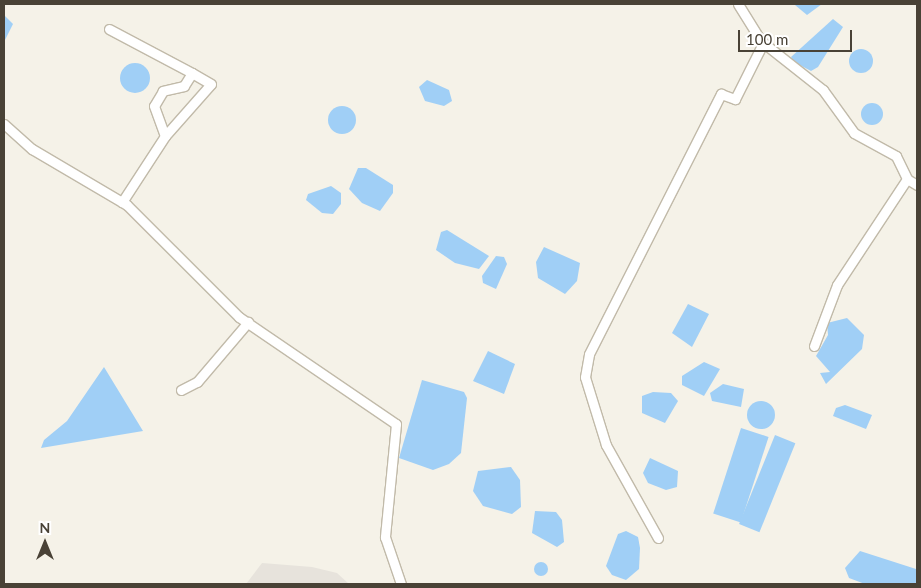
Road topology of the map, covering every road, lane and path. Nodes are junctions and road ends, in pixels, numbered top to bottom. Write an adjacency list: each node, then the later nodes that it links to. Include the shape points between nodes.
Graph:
1 (738, 4): 3 (street)
2 (109, 29): 4 (street)
3 (763, 43): 7 (street, via 828,96 854,133 896,156); 13 (street, via 735,99 721,94 589,354 585,377 603,436)
4 (192, 73): 6 (street, via 184,86 163,92 154,106); 6 (street, via 211,84)
5 (4, 124): 9 (street, via 32,149)
6 (165, 136): 9 (street)
7 (907, 179): 8 (street); 11 (street, via 837,285)
8 (917, 185)
9 (122, 202): 10 (street)
10 (248, 322): 12 (street, via 197,382); 14 (street, via 396,424 384,537)
11 (814, 346)
12 (181, 390)
13 (658, 538)
14 (401, 584)

